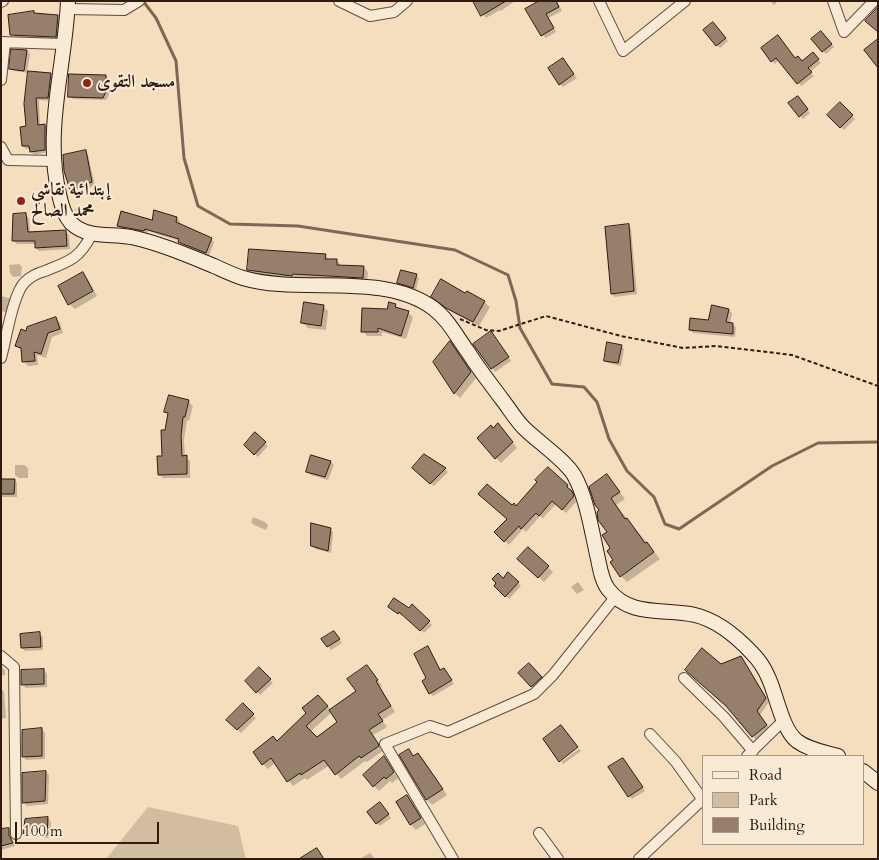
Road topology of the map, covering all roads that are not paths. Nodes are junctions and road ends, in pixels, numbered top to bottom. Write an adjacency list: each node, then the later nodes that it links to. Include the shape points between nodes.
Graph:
1 (139, 1): 8 (street, via 124,10)
2 (340, 1): 3 (street, via 370,16 394,12)
3 (407, 1)
4 (599, 1): 5 (street, via 623,51)
5 (685, 1)
6 (833, 1): 7 (street, via 844,32)
7 (874, 1)
8 (68, 5): 10 (main road)
9 (3, 42): 10 (street); 11 (street)
10 (63, 44): 13 (main road, via 55,108)
11 (1, 80)
12 (1, 147): 13 (street, via 8,160)
13 (53, 161): 14 (main road, via 65,214 72,224)
14 (92, 234): 15 (street, via 84,249 69,262 24,282 17,295); 16 (main road, via 130,237 177,251 243,278 284,284 387,290 432,307 446,320 518,421 574,473 604,580)
15 (1, 358)
16 (616, 596): 19 (main road, via 628,606 640,610 699,616 739,640 768,676); 29 (street, via 534,694 448,732 430,726 385,744)
17 (1, 656): 28 (street, via 14,667)
18 (684, 678): 21 (street, via 724,717)
19 (784, 720): 21 (street); 22 (main road, via 789,733 797,741)
20 (650, 734): 25 (street, via 676,762)
21 (750, 753)
22 (835, 755)
23 (864, 772): 24 (main road)
24 (878, 783)
25 (702, 799)
26 (702, 801): 31 (street)
27 (540, 833): 30 (street)
28 (16, 834)
29 (453, 859)
30 (558, 859)
31 (639, 859)

